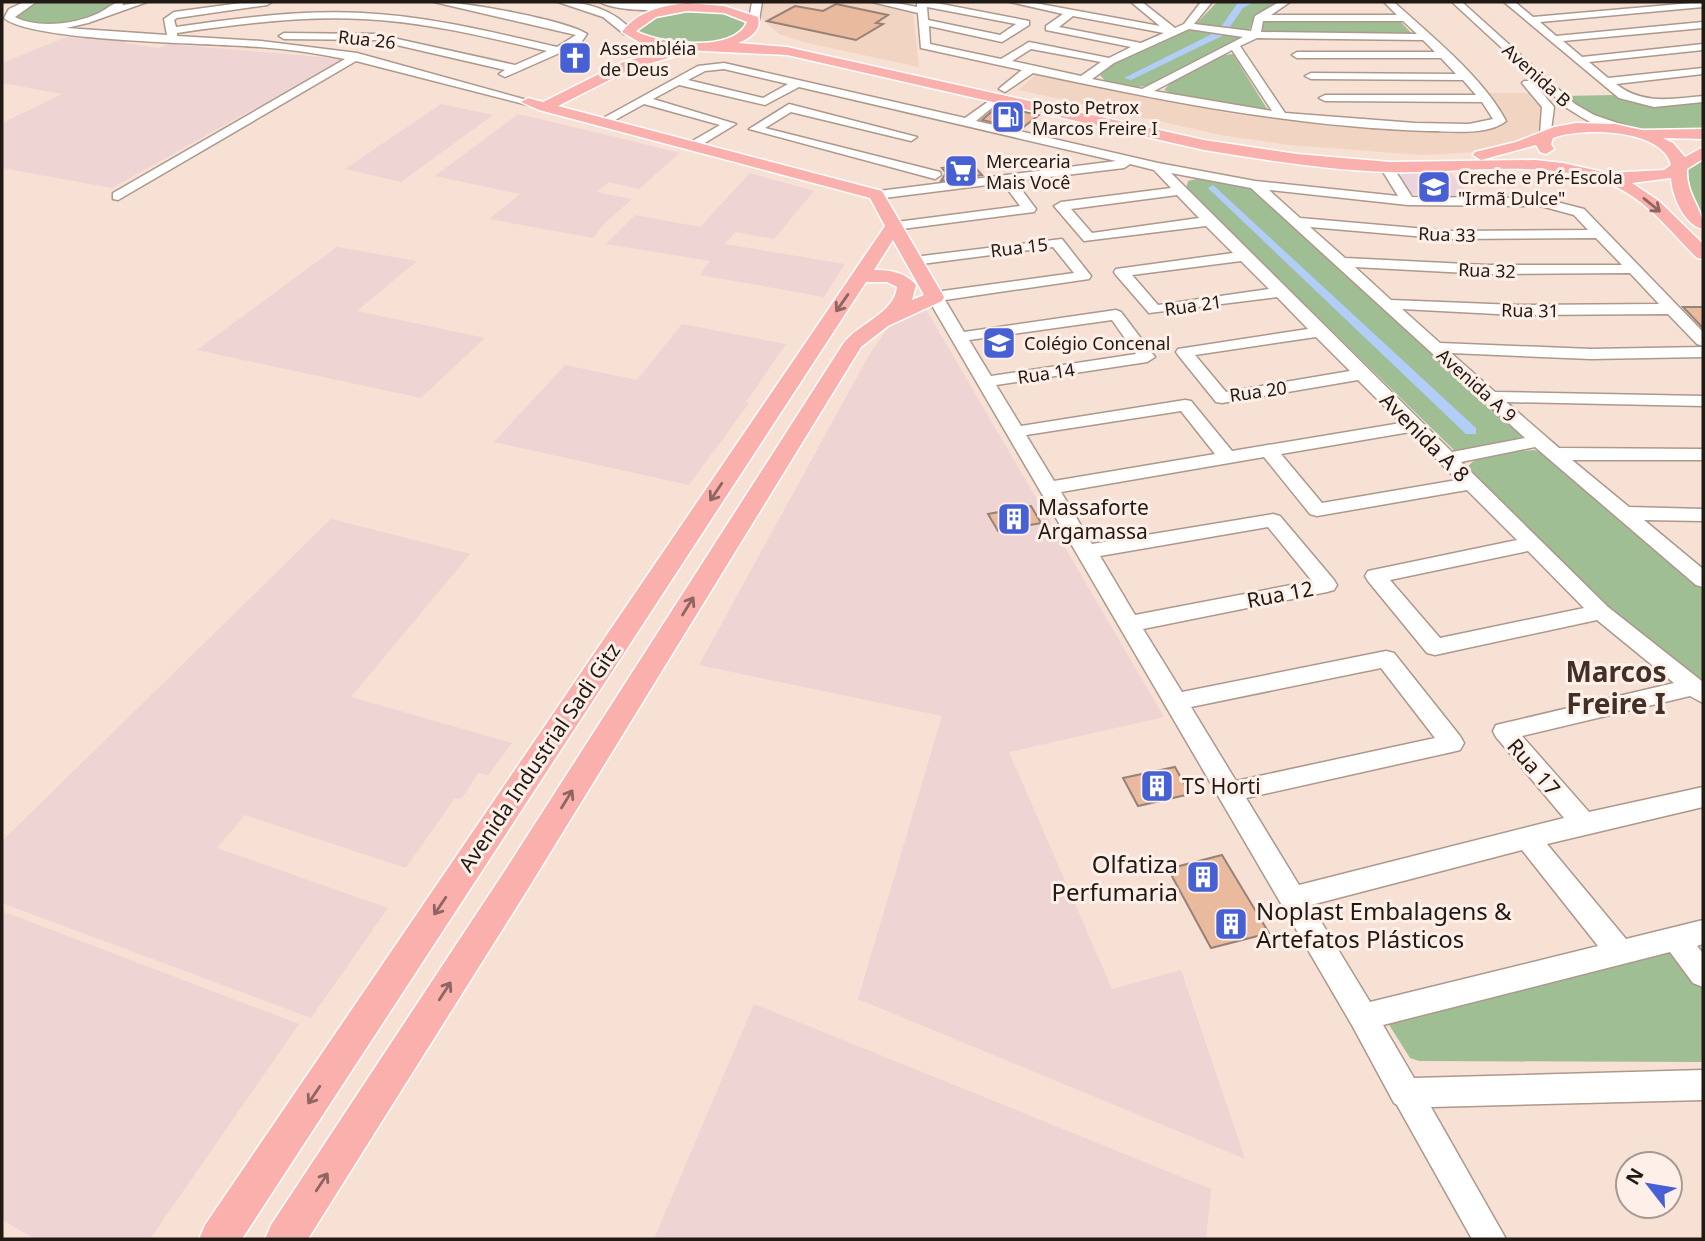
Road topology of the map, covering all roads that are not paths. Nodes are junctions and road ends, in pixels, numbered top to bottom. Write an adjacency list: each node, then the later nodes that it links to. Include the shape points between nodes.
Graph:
1 (119, 2): 27 (street)
2 (142, 2): 27 (street)
3 (267, 2): 42 (street, via 179,13 169,19)
4 (356, 2): 29 (street)
5 (439, 2): 55 (street, via 582,34 576,42)
6 (566, 2): 40 (street, via 604,13)
7 (605, 2): 24 (street)
8 (704, 2): 24 (street)
9 (757, 2): 39 (street)
10 (877, 2): 25 (street)
11 (1015, 2): 21 (street)
12 (1084, 2): 33 (street)
13 (1136, 2): 41 (street)
14 (1285, 2): 30 (street)
15 (1389, 2): 31 (street)
16 (1443, 2): 90 (street, via 1542,99 1549,114)
17 (1457, 2): 88 (street, Avenida B, via 1571,106)
18 (1509, 2): 19 (street); 34 (street)
19 (1516, 2)
20 (25, 4): 26 (street); 38 (street, via 9,15)
21 (1044, 4): 28 (street)
22 (1199, 4): 37 (street)
23 (1703, 4): 34 (street)
24 (687, 5): 39 (main road, via 729,8); 40 (main road, via 646,14)
25 (922, 5): 35 (street); 35 (street, via 1025,23 1002,39)
26 (2, 12)
27 (110, 12): 38 (street, via 73,23); 44 (street, via 99,28)
28 (1071, 13): 33 (street); 53 (street, via 1050,28)
29 (343, 16): 32 (street); 42 (street, via 268,19)
30 (1259, 18): 31 (street); 43 (street)
31 (1405, 18): 47 (street)
32 (405, 19): 46 (street); 55 (street)
33 (1105, 19): 41 (street)
34 (1532, 20): 48 (street)
35 (924, 22): 61 (street, via 925,46)
36 (1703, 24): 48 (street)
37 (1188, 26): 41 (street); 43 (street)
38 (18, 27): 44 (street)
39 (765, 27): 52 (main road); 74 (main road, via 796,43)
40 (628, 32): 52 (main road, via 654,44); 79 (main road, via 620,50)
41 (1175, 32): 53 (street)
42 (173, 35): 44 (street); 49 (street)
43 (1255, 35): 45 (street); 51 (street)
44 (117, 36)
45 (1280, 36): 47 (street); 56 (street)
46 (376, 37): 49 (street, Rua 26, via 291,35); 50 (street, Rua 26)
47 (1425, 37): 57 (street)
48 (1556, 39): 59 (street)
49 (215, 42): 58 (street)
50 (423, 46): 62 (street); 64 (street, Rua 26)
51 (1235, 46): 73 (street); 84 (street)
52 (700, 47): 74 (main road, via 787,51); 81 (main road, via 628,65)
53 (1145, 47): 60 (street)
54 (1703, 47): 59 (street)
55 (557, 50): 64 (street)
56 (1297, 55): 57 (street); 66 (street)
57 (1444, 55): 67 (street)
58 (357, 56): 62 (street); 104 (street)
59 (1580, 60): 70 (street)
60 (1110, 61): 61 (street, via 1029,45); 68 (street)
61 (1004, 62): 63 (street)
62 (384, 63): 72 (street)
63 (1032, 68): 68 (street); 74 (street)
64 (516, 69): 72 (street)
65 (1703, 71): 70 (street)
66 (1311, 76): 67 (street); 75 (street)
67 (1464, 77): 76 (street)
68 (1084, 79): 73 (street)
69 (677, 81): 71 (street, via 705,67 724,66); 71 (street, via 765,102); 78 (street)
70 (1606, 82): 77 (street, via 1623,96 1644,102)
71 (798, 83): 80 (street)
72 (475, 88): 79 (street)
73 (1145, 93): 84 (street)
74 (1000, 94): 86 (street); 90 (main road, via 1220,137 1355,153 1435,158 1489,154); 97 (main road, via 1204,145)
75 (1325, 98): 76 (street); 87 (street)
76 (1483, 99): 87 (street, via 1500,121 1435,127)
77 (1703, 99)
78 (643, 100): 85 (street); 91 (street, via 730,124)
79 (528, 102): 81 (main road)
80 (885, 103): 82 (street); 83 (street)
81 (544, 107): 85 (main road)
82 (926, 113): 83 (street); 86 (street)
83 (897, 117): 92 (street)
84 (1281, 117): 87 (street)
85 (602, 122): 91 (main road)
86 (968, 122): 94 (street)
87 (1344, 124)
88 (1628, 131): 89 (main road); 90 (main road, via 1568,127); 95 (main road, via 1669,149)
89 (1703, 134)
90 (1545, 135): 98 (main road, via 1543,144 1548,152)
91 (694, 146): 103 (main road)
92 (917, 147): 100 (street); 100 (street, via 789,108 755,129)
93 (1703, 152): 95 (main road)
94 (1137, 162): 96 (street); 99 (street)
95 (1680, 166): 98 (main road, via 1656,177); 108 (main road, via 1684,200)
96 (1158, 167): 101 (street); 102 (street, Avenida A 8)
97 (1386, 167): 98 (main road, via 1544,167); 105 (street)
98 (1593, 173): 113 (main road, one-way to 113, via 1634,191)
99 (1007, 179): 100 (street); 109 (street, via 1030,209)
100 (938, 180): 103 (street)
101 (1255, 185): 105 (street); 107 (street, Avenida A 9)
102 (1179, 191): 106 (street, Avenida A 8); 111 (street, via 1061,206)
103 (876, 195): 109 (main road)
104 (118, 196)
105 (1408, 201): 110 (street, via 1550,204 1579,212)
106 (1209, 221): 111 (street); 114 (street, Avenida A 8)
107 (1296, 222): 110 (street, Rua 33, via 1450,235); 116 (street, Avenida A 9)
108 (1703, 224)
109 (894, 226): 115 (main road); 117 (main road, Avenida Industrial Sadi Gitz)
110 (1599, 234): 118 (street)
111 (1089, 238): 112 (street)
112 (1056, 242): 115 (street, Rua 15); 119 (street, Rua 15)
113 (1703, 254)
114 (1244, 256): 119 (street, Rua 21); 120 (street, Avenida A 8)
115 (913, 260): 117 (main road, via 890,257); 121 (main road)
116 (1340, 262): 118 (street, Rua 32, via 1482,271); 122 (street, Avenida A 9)
117 (866, 268): 124 (main road, Avenida Industrial Sadi Gitz, via 907,285 906,295); 165 (main road, Avenida Industrial Sadi Gitz, one-way to 165)
118 (1633, 269): 123 (street)
119 (1102, 274): 120 (street, Rua 21, via 1154,310); 121 (street, Rua 15)
120 (1281, 292): 125 (street, Avenida A 8)
121 (935, 297): 124 (main road, Avenida Industrial Sadi Gitz); 126 (street)
122 (1388, 304): 123 (street, Rua 31, via 1516,310); 128 (street, Avenida A 9)
123 (1673, 309): 127 (street)
124 (889, 315): 166 (main road, Avenida Industrial Sadi Gitz, one-way to 124, via 853,344)
125 (1321, 332): 130 (street, Avenida A 8); 130 (street, Rua 20, via 1184,352 1222,398)
126 (959, 337): 131 (street); 131 (street, Rua 14, via 1116,315 1147,357)
127 (1703, 341)
128 (1436, 348): 129 (street, via 1591,354); 132 (street, Avenida A 9)
129 (1703, 352)
130 (1363, 374): 134 (street, Avenida A 8)
131 (985, 382): 135 (street)
132 (1493, 397): 133 (street); 136 (street, Avenida A 9)
133 (1703, 401)
134 (1415, 426): 137 (street); 141 (street, Avenida A 8)
135 (1015, 432): 140 (street, via 1185,405); 143 (street)
136 (1539, 441): 138 (street, Avenida A 9); 141 (street)
137 (1269, 451): 140 (street); 142 (street, via 1317,510)
138 (1555, 454): 139 (street); 144 (street, Avenida A 9)
139 (1703, 454)
140 (1228, 458): 143 (street)
141 (1447, 458): 142 (street, Avenida A 8)
142 (1471, 483): 146 (street, Avenida A 8)
143 (1048, 488): 147 (street)
144 (1624, 513): 145 (street); 148 (street, Avenida A 9)
145 (1703, 515)
146 (1531, 544): 149 (street, Avenida A 8); 149 (street, via 1375,576 1435,647)
147 (1085, 552): 150 (street); 150 (street, Rua 12, via 1273,520 1328,585)
148 (1703, 580)
149 (1601, 612): 151 (street, Avenida A 8)
150 (1128, 624): 152 (street)
151 (1698, 690): 155 (street, Rua 17, via 1504,732)
152 (1175, 702): 153 (street); 153 (street, via 1386,659 1452,743)
153 (1229, 792): 157 (street)
154 (1703, 797): 155 (street)
155 (1584, 824): 156 (street)
156 (1527, 838): 157 (street); 160 (street)
157 (1292, 898): 162 (street)
158 (1703, 932): 159 (street)
159 (1676, 939): 160 (street); 161 (street)
160 (1620, 952): 162 (street)
161 (1703, 974)
162 (1363, 1017): 164 (street)
163 (1703, 1085): 164 (street)
164 (1404, 1093): 167 (street)
165 (219, 1239)
166 (285, 1239)
167 (1490, 1239)

